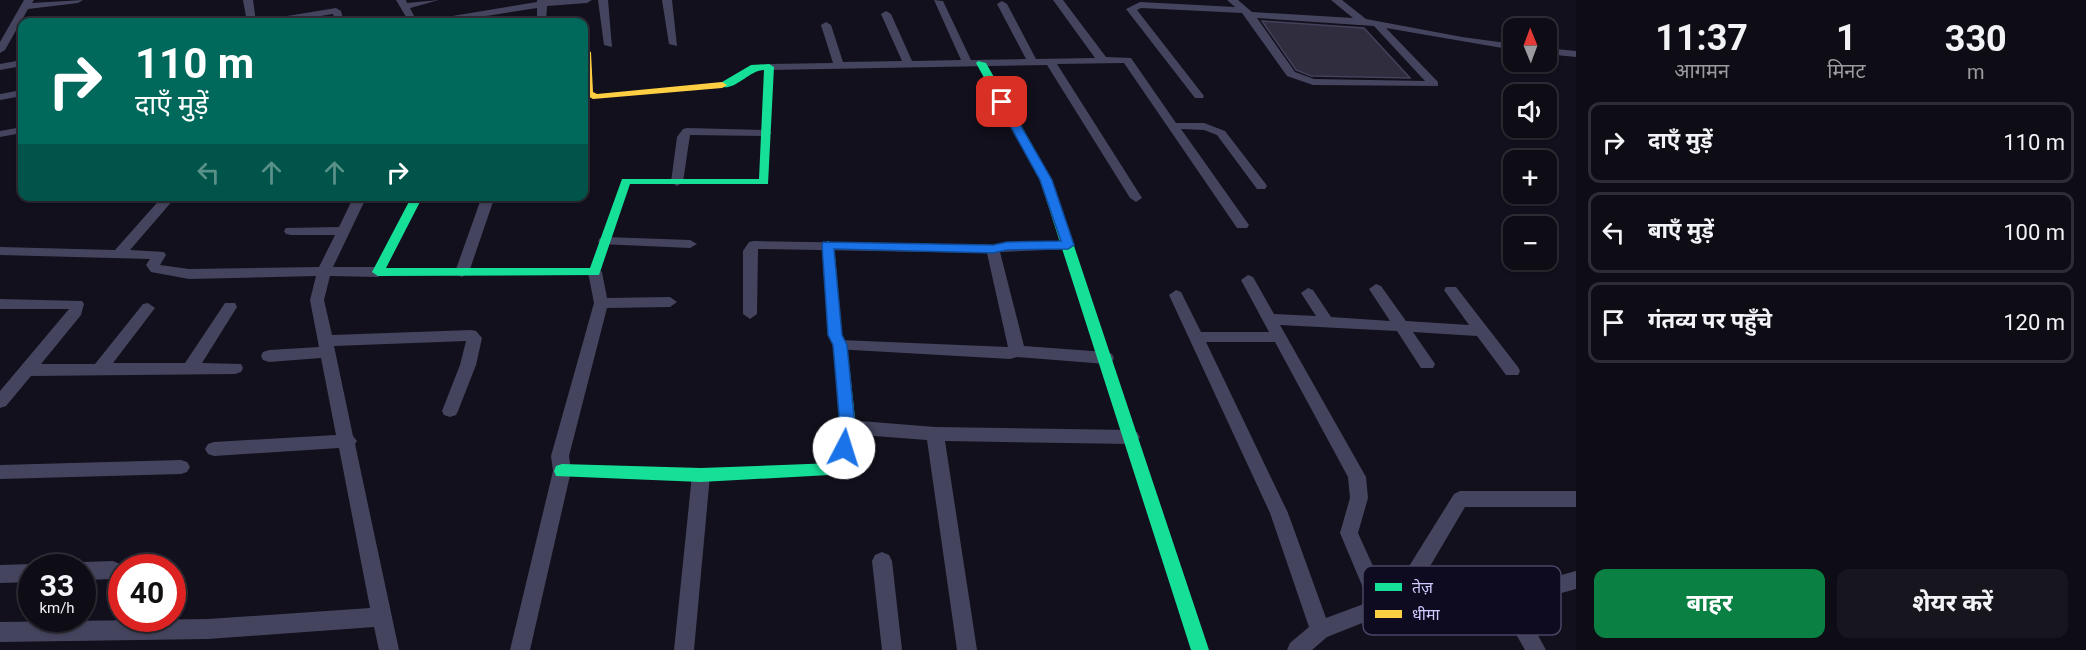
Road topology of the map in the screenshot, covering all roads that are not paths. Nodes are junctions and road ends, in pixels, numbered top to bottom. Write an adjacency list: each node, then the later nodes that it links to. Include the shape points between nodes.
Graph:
1 (78, 0): 14 (street)
2 (248, 0): 20 (street)
3 (331, 0): 16 (street)
4 (434, 0): 13 (street)
5 (586, 0): 12 (street)
6 (603, 0): 31 (street)
7 (667, 0): 30 (street)
8 (1058, 0): 36 (street)
9 (1232, 0): 17 (street)
10 (1336, 0): 27 (street)
11 (938, 1): 39 (street)
12 (542, 2): 24 (street); 25 (street)
13 (403, 3): 23 (street)
14 (27, 4): 19 (street)
15 (1002, 4): 37 (street)
16 (336, 11): 21 (street); 22 (street)
17 (1246, 12): 27 (street); 28 (street, via 1291,74 1313,82 1434,84); 47 (street, via 1140,5 1131,9)
18 (886, 14): 41 (street)
19 (19, 18)
20 (251, 18)
21 (293, 18)
22 (339, 18)
23 (411, 18)
24 (456, 18)
25 (542, 18)
26 (18, 19): 33 (street)
27 (1363, 21): 28 (street)
28 (1377, 24): 32 (street)
29 (826, 26): 42 (street)
30 (674, 44)
31 (609, 45)
32 (1503, 45)
33 (0, 50)
34 (1557, 52): 35 (street)
35 (1576, 54)
36 (1103, 61): 38 (street); 49 (street, via 1126,60)
37 (1033, 62): 38 (street); 39 (street)
38 (1050, 62): 55 (street)
39 (974, 63): 41 (street); 66 (street, via 1046,180)
40 (18, 64): 43 (street)
41 (908, 64): 42 (street)
42 (839, 66): 44 (street)
43 (0, 67)
44 (769, 67): 45 (street, via 754,68 727,85 596,97); 51 (street)
45 (588, 93)
46 (18, 94): 48 (street)
47 (1199, 96)
48 (0, 97)
49 (1173, 126): 54 (street, via 1202,126 1221,132); 60 (street)
50 (18, 131): 52 (street)
51 (766, 133): 53 (street, via 687,131); 53 (street, via 764,182)
52 (0, 134)
53 (677, 182): 63 (street, via 626,181)
54 (1262, 186)
55 (1136, 198)
56 (166, 201): 69 (street)
57 (359, 201): 62 (street)
58 (415, 201): 71 (street)
59 (487, 201): 72 (street)
60 (1242, 225)
61 (291, 231): 62 (street)
62 (344, 231): 70 (street)
63 (605, 241): 64 (street); 73 (street)
64 (690, 244)
65 (828, 245): 67 (street); 84 (street, via 754,244 750,251); 91 (street, via 835,335)
66 (1068, 245): 67 (street); 95 (street)
67 (993, 249): 93 (street)
68 (0, 251): 69 (street)
69 (119, 254): 70 (street, via 159,255 153,265 167,272)
70 (324, 271): 71 (street); 92 (street, via 317,300)
71 (378, 272): 72 (street)
72 (462, 272): 73 (street)
73 (595, 272): 80 (street)
74 (1248, 280): 85 (street)
75 (1376, 289): 87 (street)
76 (1451, 290): 88 (street)
77 (1308, 292): 86 (street)
78 (1176, 295): 89 (street)
79 (670, 302): 80 (street)
80 (601, 303): 110 (street, via 560,456)
81 (0, 304): 100 (street, via 77,304 76,311)
82 (230, 306): 97 (street)
83 (148, 308): 99 (street)
84 (750, 314)
85 (1270, 319): 86 (street); 90 (street)
86 (1326, 321): 87 (street)
87 (1401, 325): 88 (street); 96 (street)
88 (1482, 331): 101 (street)
89 (1196, 337): 90 (street); 123 (street, via 1279,513)
90 (1280, 338): 115 (street, via 1357,477 1359,498 1349,533)
91 (840, 345): 93 (street); 104 (street)
92 (326, 347): 94 (street); 103 (street, via 471,335 474,338 468,365); 107 (street)
93 (1017, 351): 95 (street)
94 (269, 356)
95 (1106, 358): 106 (street)
96 (1427, 364)
97 (190, 368): 98 (street); 99 (street)
98 (235, 368)
99 (100, 369): 100 (street)
100 (28, 370): 102 (street)
101 (1512, 371)
102 (0, 402)
103 (450, 411)
104 (848, 427): 105 (street); 112 (street, via 841,469)
105 (935, 434): 106 (street); 130 (street)
106 (1131, 437): 131 (street)
107 (348, 441): 108 (street); 122 (street)
108 (214, 449)
109 (180, 467): 111 (street)
110 (562, 471): 112 (street); 127 (street)
111 (0, 472)
112 (701, 475): 128 (street)
113 (1576, 500): 116 (street, via 1460,499)
114 (882, 561): 129 (street)
115 (1363, 566)
116 (1420, 566)
117 (18, 573): 118 (street)
118 (0, 574)
119 (1576, 580): 120 (street)
120 (1561, 584)
121 (1363, 612): 123 (street)
122 (383, 617): 124 (street, via 208,629); 126 (street)
123 (1320, 630): 132 (street)
124 (0, 632)
125 (1528, 635): 133 (street)
126 (389, 650)
127 (519, 650)
128 (684, 650)
129 (892, 650)
130 (967, 650)
131 (1200, 650)
132 (1298, 650)
133 (1536, 650)

